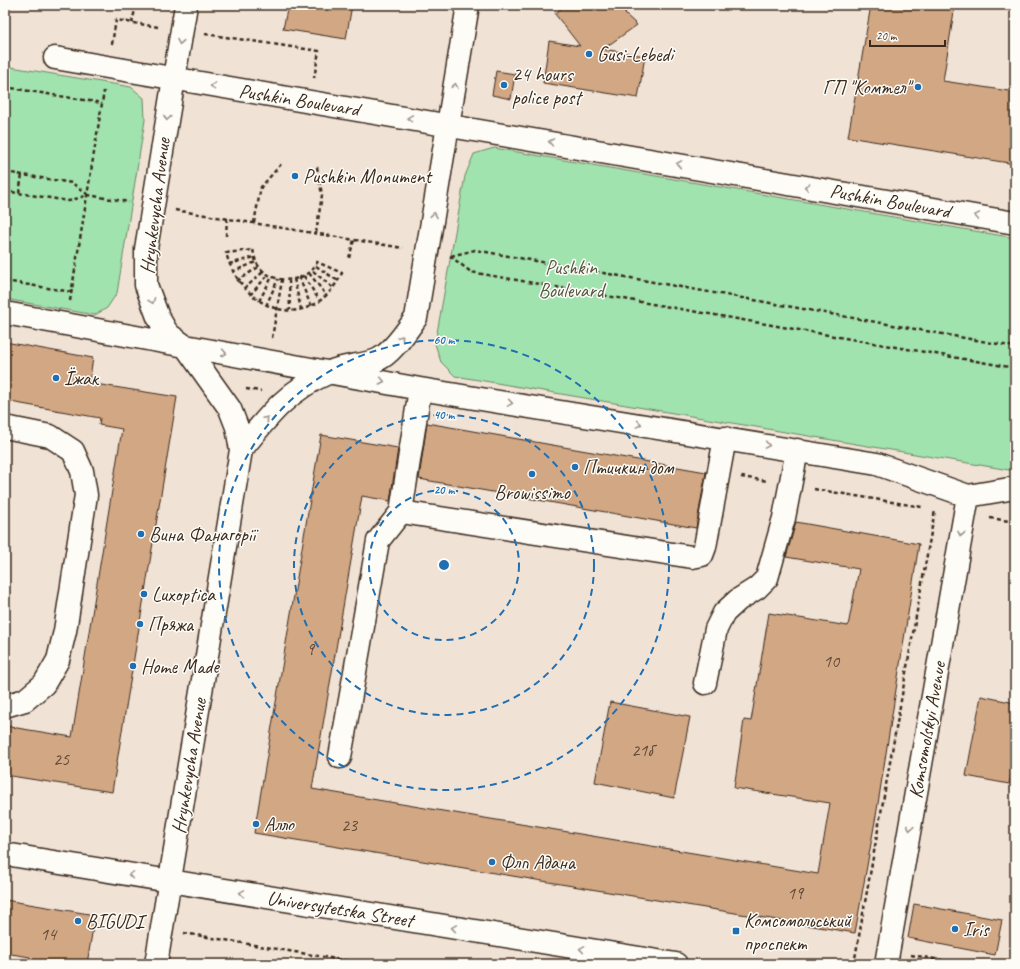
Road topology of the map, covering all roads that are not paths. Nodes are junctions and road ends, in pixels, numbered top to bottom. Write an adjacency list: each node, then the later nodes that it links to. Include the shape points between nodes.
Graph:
1 (186, 5): 4 (street, Hrynkevycha Avenue, one-way to 4)
2 (468, 5): 5 (street, Hrynkevycha Avenue, one-way to 2)
3 (55, 58): 4 (street, Pushkin Boulevard)
4 (173, 80): 5 (street, Pushkin Boulevard, one-way to 4); 8 (street, Hrynkevycha Avenue, one-way to 8, via 146,249 146,285 158,317 168,334)
5 (448, 125): 6 (street, Pushkin Boulevard, one-way to 5); 9 (street, Hrynkevycha Avenue, one-way to 5, via 378,360 397,344 416,318)
6 (1015, 223)
7 (5, 313): 8 (street)
8 (186, 347): 9 (street, one-way to 9); 13 (street, Hrynkevycha Avenue, via 230,409)
9 (330, 371): 10 (street, one-way to 10); 13 (street, Hrynkevycha Avenue, one-way to 9, via 288,395)
10 (420, 389): 12 (street, one-way to 12); 17 (street)
11 (5, 427): 19 (street, via 50,436 73,451 82,471 86,495 65,631 58,660 44,684 24,700)
12 (725, 438): 14 (street, one-way to 14); 17 (street, via 720,474 702,555 692,557)
13 (242, 450): 22 (street, Hrynkevycha Avenue)
14 (797, 450): 16 (street, via 877,464); 18 (street, via 784,518 767,578 724,613 716,629)
15 (1015, 488): 16 (street)
16 (966, 505): 25 (street, Komsomolskyi Avenue, one-way to 25)
17 (401, 512): 20 (street, via 378,541)
18 (705, 683)
19 (5, 706)
20 (340, 757)
21 (5, 854): 22 (street, Universytetska Street, one-way to 21)
22 (170, 881): 23 (street, Hrynkevycha Avenue); 24 (street, Universytetska Street, one-way to 22)
23 (156, 964)
24 (676, 964)
25 (886, 964)

